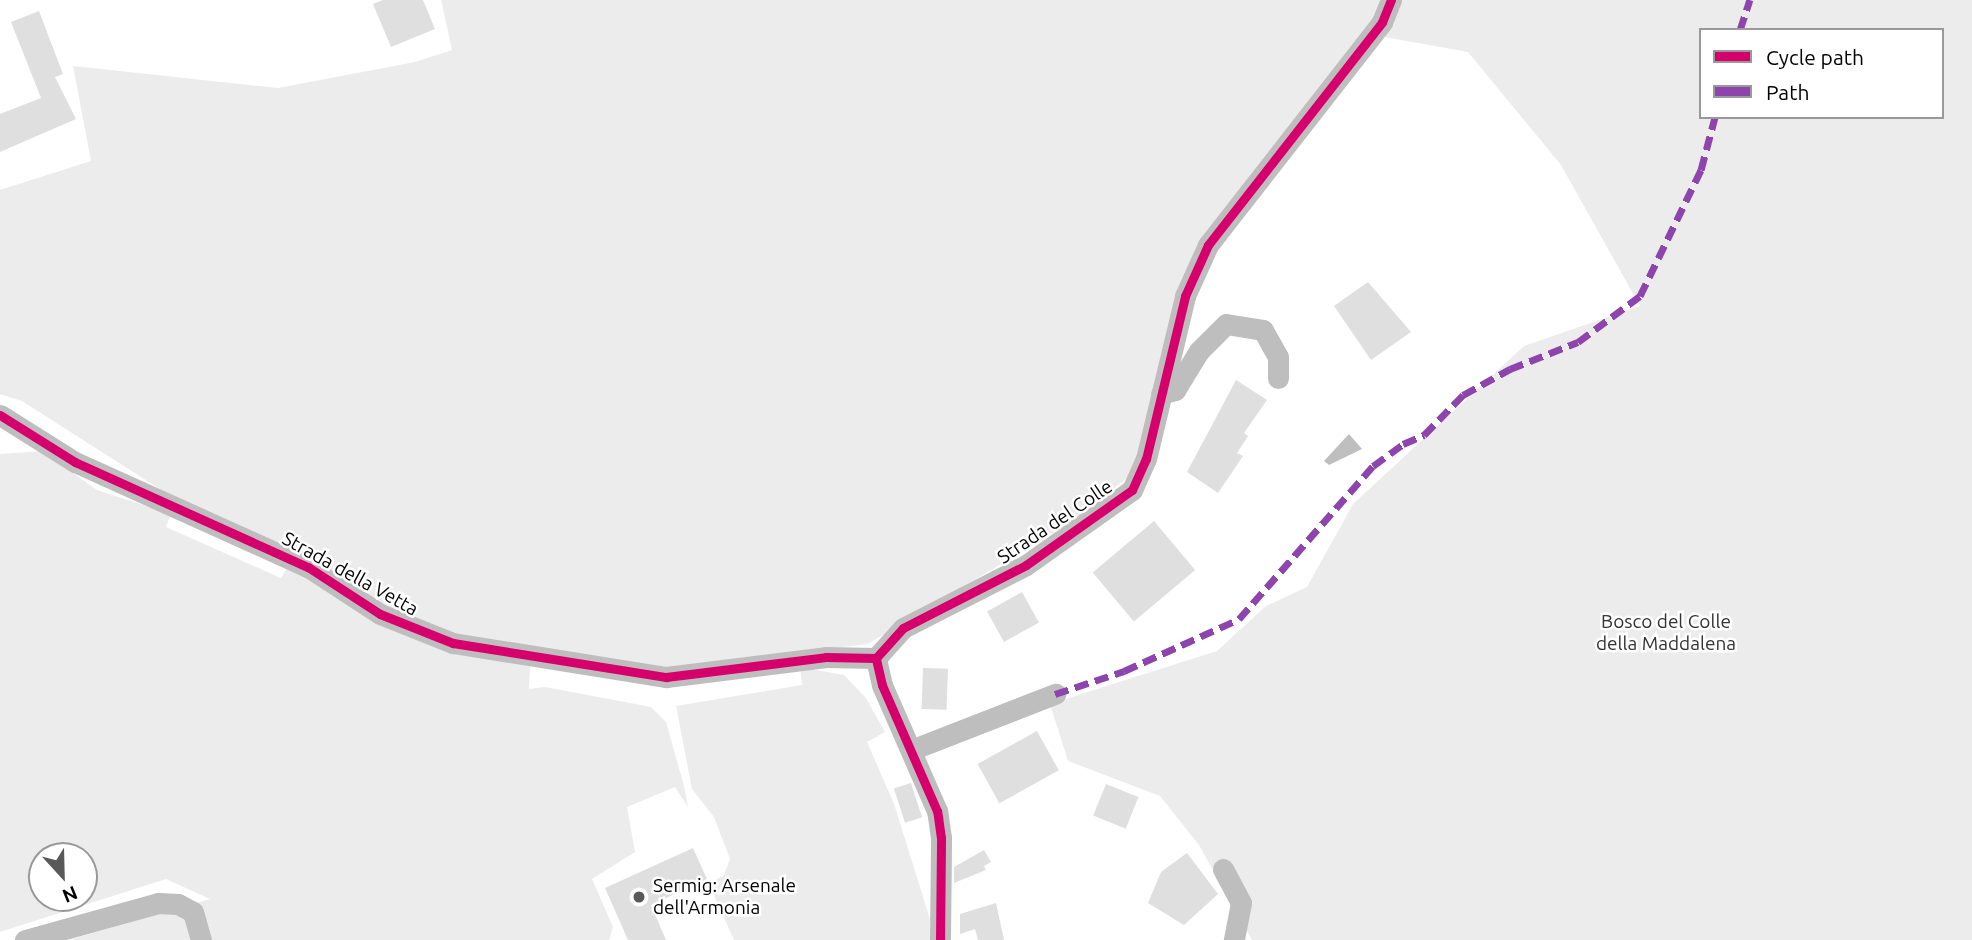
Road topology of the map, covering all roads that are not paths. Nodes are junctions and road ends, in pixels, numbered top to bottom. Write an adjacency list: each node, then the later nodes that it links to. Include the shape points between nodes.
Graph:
1 (1391, 0): 3 (street, Strada del Colle, via 1382,22 1208,245 1185,296)
2 (1278, 378): 3 (street, via 1278,356 1264,330 1226,324 1199,351 1175,390)
3 (1161, 394): 5 (street, Strada del Colle, via 1139,479 1120,502 1026,565 903,628)
4 (0, 415): 5 (street, Strada della Vetta, via 85,467 308,567 380,614 453,643 666,677 826,657)
5 (876, 658): 7 (street, via 882,685)
6 (1055, 694): 7 (street)
7 (911, 750): 11 (street, via 937,811)
8 (1223, 869): 12 (street, via 1241,903)
9 (25, 940): 10 (street, via 158,903 177,904 193,912)
10 (201, 940)
11 (940, 940)
12 (1234, 940)

